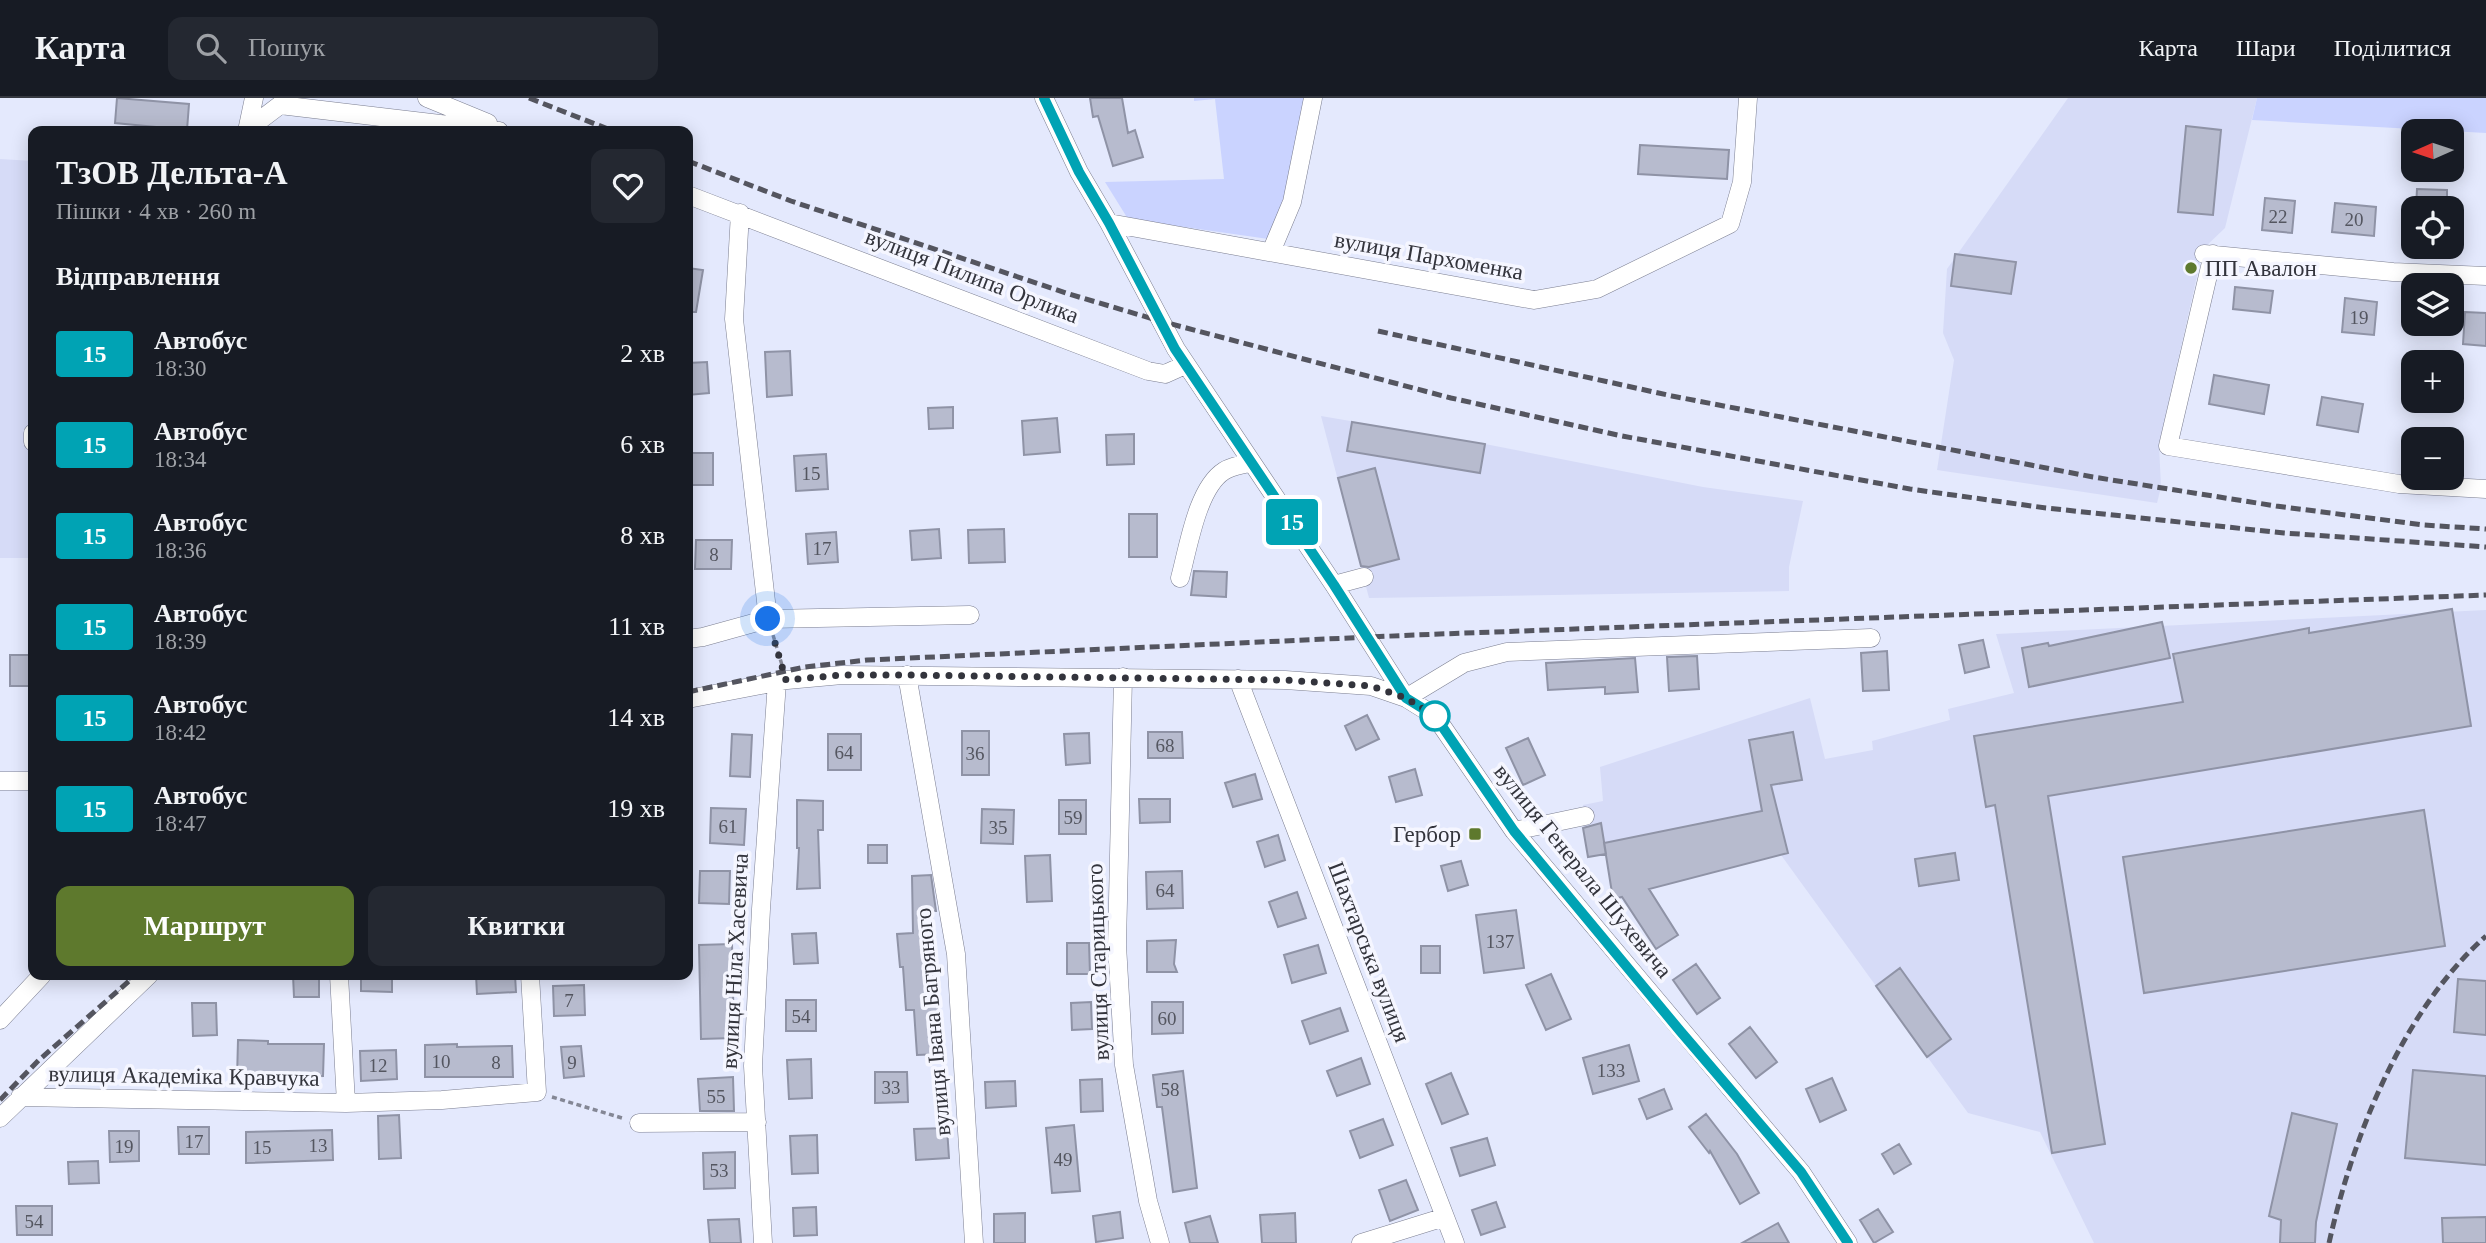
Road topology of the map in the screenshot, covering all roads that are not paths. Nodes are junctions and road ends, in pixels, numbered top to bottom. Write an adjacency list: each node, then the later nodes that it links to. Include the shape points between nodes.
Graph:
1 (254, 98): 6 (street)
2 (427, 98): 9 (street)
3 (1044, 98): 12 (street, вулиця Генерала Шухевича)
4 (1313, 98): 13 (street, via 1292,202)
5 (1748, 98): 13 (street, вулиця Пархоменка, via 1742,183 1730,224 1597,289 1534,300)
6 (248, 126)
7 (253, 126): 8 (street, via 280,105)
8 (457, 126)
9 (496, 126)
10 (693, 197): 11 (street, вулиця Пилипа Орлика)
11 (740, 213): 15 (street, вулиця Пилипа Орлика, via 1148,371 1165,374); 22 (street, via 734,319)
12 (1108, 221): 13 (street, вулиця Пархоменка); 15 (street, вулиця Генерала Шухевича)
13 (1271, 252)
14 (2486, 276): 17 (street, via 2208,254 2168,446 2399,484)
15 (1180, 357): 16 (street, вулиця Генерала Шухевича)
16 (1251, 462): 19 (street, via 1224,471 1213,482 1201,502); 20 (street, вулиця Генерала Шухевича)
17 (2486, 489)
18 (1364, 577): 20 (street)
19 (1180, 578)
20 (1334, 585): 30 (street, вулиця Генерала Шухевича)
21 (970, 615): 22 (street)
22 (768, 619): 23 (street)
23 (693, 638)
24 (1871, 638): 30 (street, via 1507,652 1464,663)
25 (907, 675): 26 (street); 28 (street); 47 (street, вулиця Івана Багряного, via 956,954)
26 (1123, 677): 27 (street); 48 (street, вулиця Старицького, via 1117,945 1123,1052 1148,1201)
27 (1238, 679): 30 (street, via 1371,686); 45 (street, Шахтарська вулиця)
28 (782, 681): 29 (street); 43 (street, вулиця Ніла Хасевича, via 761,909 753,1066)
29 (693, 698)
30 (1406, 698): 34 (street, вулиця Генерала Шухевича, via 1435,716)
31 (0, 781): 32 (street)
32 (28, 781)
33 (1584, 816): 34 (street)
34 (1514, 831): 51 (street, вулиця Генерала Шухевича, via 1801,1172)
35 (37, 980): 39 (street)
36 (144, 980): 40 (street)
37 (339, 980): 41 (street, вулиця Академіка Кравчука)
38 (530, 980): 41 (street, вулиця Академіка Кравчука, via 537,1092)
39 (0, 1020)
40 (20, 1097): 41 (street, вулиця Академіка Кравчука); 42 (street)
41 (346, 1103)
42 (0, 1118)
43 (757, 1122): 44 (street); 46 (street, вулиця Ніла Хасевича)
44 (639, 1123)
45 (1445, 1217): 49 (street); 50 (street, Шахтарська вулиця)
46 (763, 1243)
47 (974, 1243)
48 (1160, 1243)
49 (1361, 1243)
50 (1455, 1243)
51 (1848, 1243)

